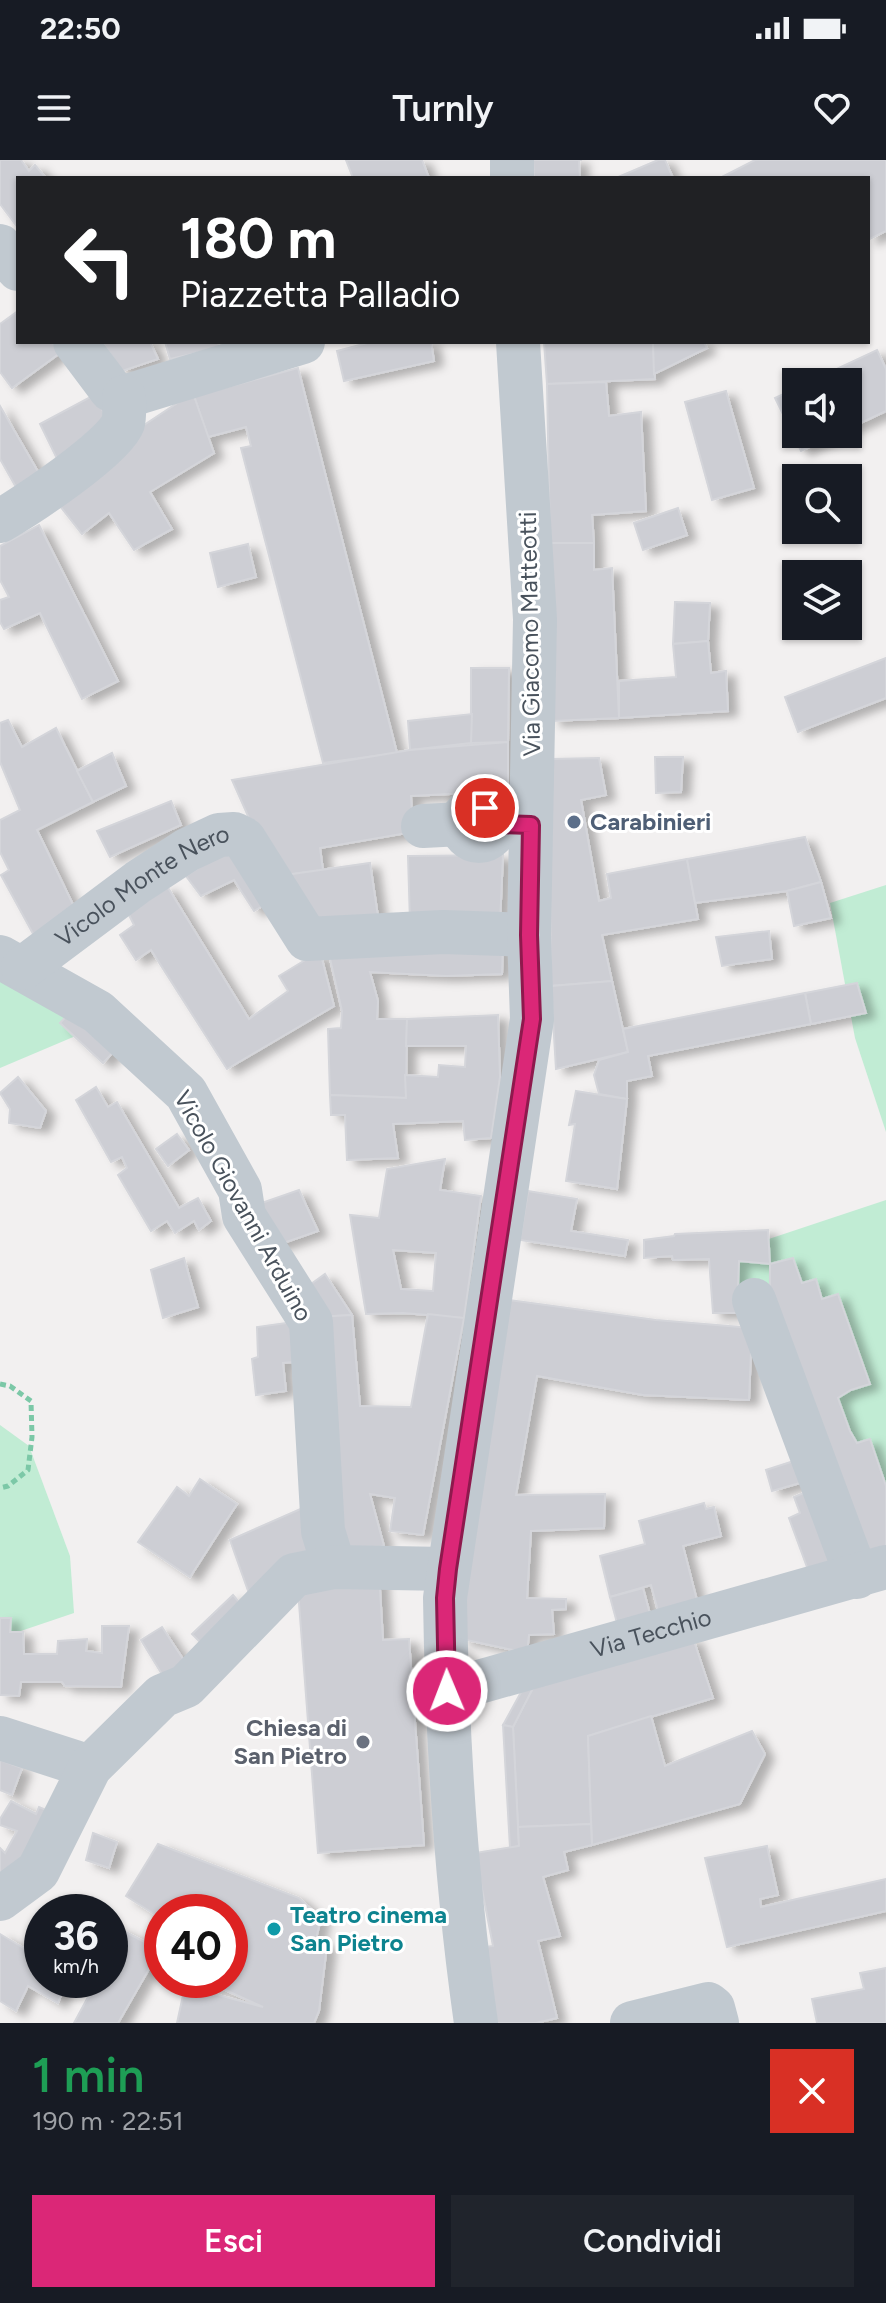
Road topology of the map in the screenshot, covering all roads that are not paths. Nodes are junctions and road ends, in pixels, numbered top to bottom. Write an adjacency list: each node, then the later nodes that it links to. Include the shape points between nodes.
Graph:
1 (0, 246): 2 (street)
2 (16, 266)
3 (76, 344): 6 (street, via 111,390)
4 (296, 344): 6 (street)
5 (518, 344): 8 (street, Via Giacomo Matteotti, via 535,619 478,825)
6 (124, 397): 7 (street, via 123,423 104,446)
7 (0, 521)
8 (529, 935): 9 (street, Vicolo Monte Nero, via 443,932 307,939 244,839 234,834 187,850); 12 (street, Via Giacomo Matteotti, via 532,1019)
9 (12, 962): 11 (street, Vicolo Giovanni Arduino, via 98,1012 186,1093 240,1190 244,1216 311,1322 323,1531)
10 (754, 1300): 13 (street, Via Tecchio)
11 (334, 1567): 12 (street); 16 (street, via 294,1575 186,1686 162,1696)
12 (448, 1569): 14 (street, Via Giacomo Matteotti)
13 (872, 1572): 14 (street, Via Tecchio)
14 (447, 1691): 18 (street, Via Giacomo Matteotti, via 457,1865)
15 (0, 1738): 16 (street)
16 (90, 1767): 17 (street, via 38,1871)
17 (0, 1899)
18 (476, 2023)
19 (632, 2023): 20 (street, via 708,2004)
20 (717, 2023)

